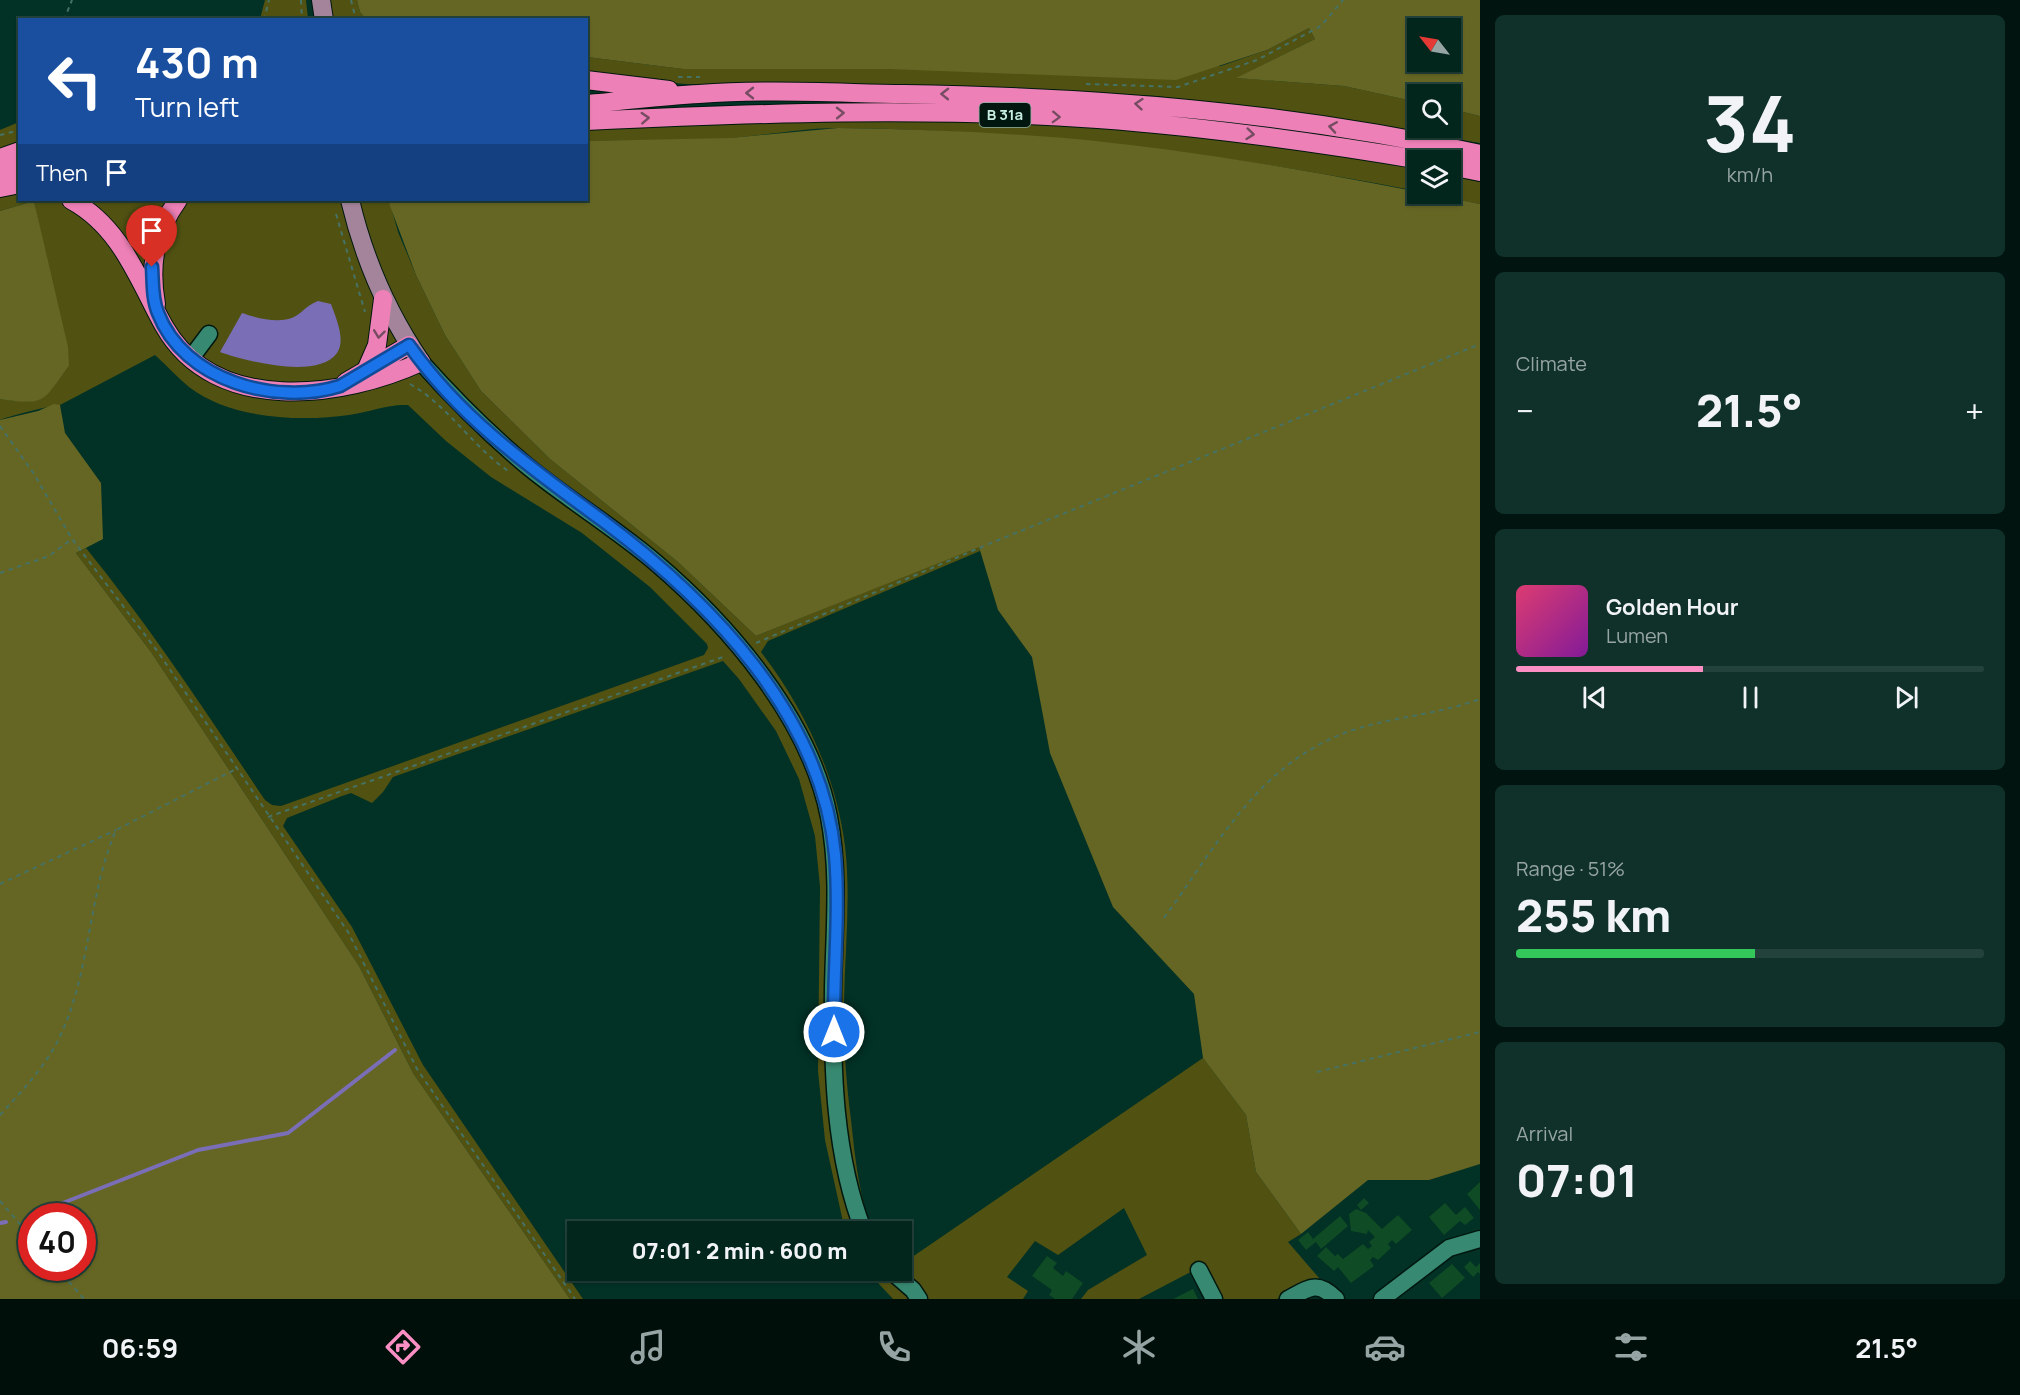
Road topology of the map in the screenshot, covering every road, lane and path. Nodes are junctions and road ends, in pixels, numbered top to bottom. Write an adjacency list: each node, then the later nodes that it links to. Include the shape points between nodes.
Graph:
1 (72, 0): 7 (path)
2 (269, 0): 8 (path)
3 (301, 0): 9 (path)
4 (321, 0): 10 (main road)
5 (351, 0): 11 (path)
6 (1343, 0): 12 (path, via 1321,26)
7 (65, 18)
8 (264, 18)
9 (302, 18)
10 (324, 18)
11 (356, 18)
12 (1257, 60)
13 (588, 80): 14 (highway)
14 (701, 94): 15 (highway, B 31a); 20 (highway, B 31a, one-way to 14, via 1290,120 1094,100 954,94)
15 (588, 104)
16 (588, 121): 22 (highway, B 31a, one-way to 22, via 865,113 1086,118 1283,137)
17 (18, 130): 18 (path)
18 (0, 135)
19 (18, 153): 21 (highway)
20 (1480, 154)
21 (0, 158)
22 (1407, 158)
23 (1461, 168): 24 (highway)
24 (1480, 172)
25 (73, 201): 29 (highway, via 114,234)
26 (177, 201): 29 (highway, via 167,215 154,250)
27 (350, 201): 28 (main road, via 366,258)
28 (383, 299): 32 (main road); 35 (highway, one-way to 35, via 377,345)
29 (157, 312): 33 (highway)
30 (209, 334): 33 (street)
31 (1480, 344): 40 (path, via 979,548)
32 (409, 345): 34 (main road); 35 (highway)
33 (191, 358): 36 (highway, via 223,378 267,390 311,392)
34 (421, 362): 36 (highway, via 375,381); 40 (street, via 494,438 655,562 695,600)
35 (367, 368): 36 (highway)
36 (340, 386)
37 (0, 426): 38 (path)
38 (72, 539): 39 (path, via 49,556); 42 (path, via 158,652)
39 (0, 573)
40 (733, 657): 43 (path); 51 (street, via 771,689 817,775 828,814 835,854 834,1073 845,1158)
41 (1480, 699): 46 (path, via 1349,732 1295,757 1256,791)
42 (236, 769): 43 (path); 44 (path)
43 (268, 817): 59 (path, via 348,932 417,1070)
44 (116, 830): 45 (path); 49 (path, via 104,858 86,954 60,1036 32,1081)
45 (0, 884)
46 (1164, 918)
47 (1480, 1032): 48 (path)
48 (1317, 1072)
49 (0, 1115)
50 (0, 1201): 52 (path)
51 (861, 1221)
52 (18, 1222)
53 (1480, 1239): 64 (street, via 1449,1248)
54 (1199, 1270): 61 (street)
55 (68, 1281): 58 (path)
56 (902, 1281): 57 (street)
57 (916, 1294): 60 (street)
58 (84, 1299)
59 (576, 1299)
60 (934, 1299)
61 (1214, 1299)
62 (1288, 1299): 63 (street, via 1315,1287 1327,1289)
63 (1336, 1299)
64 (1382, 1299)

